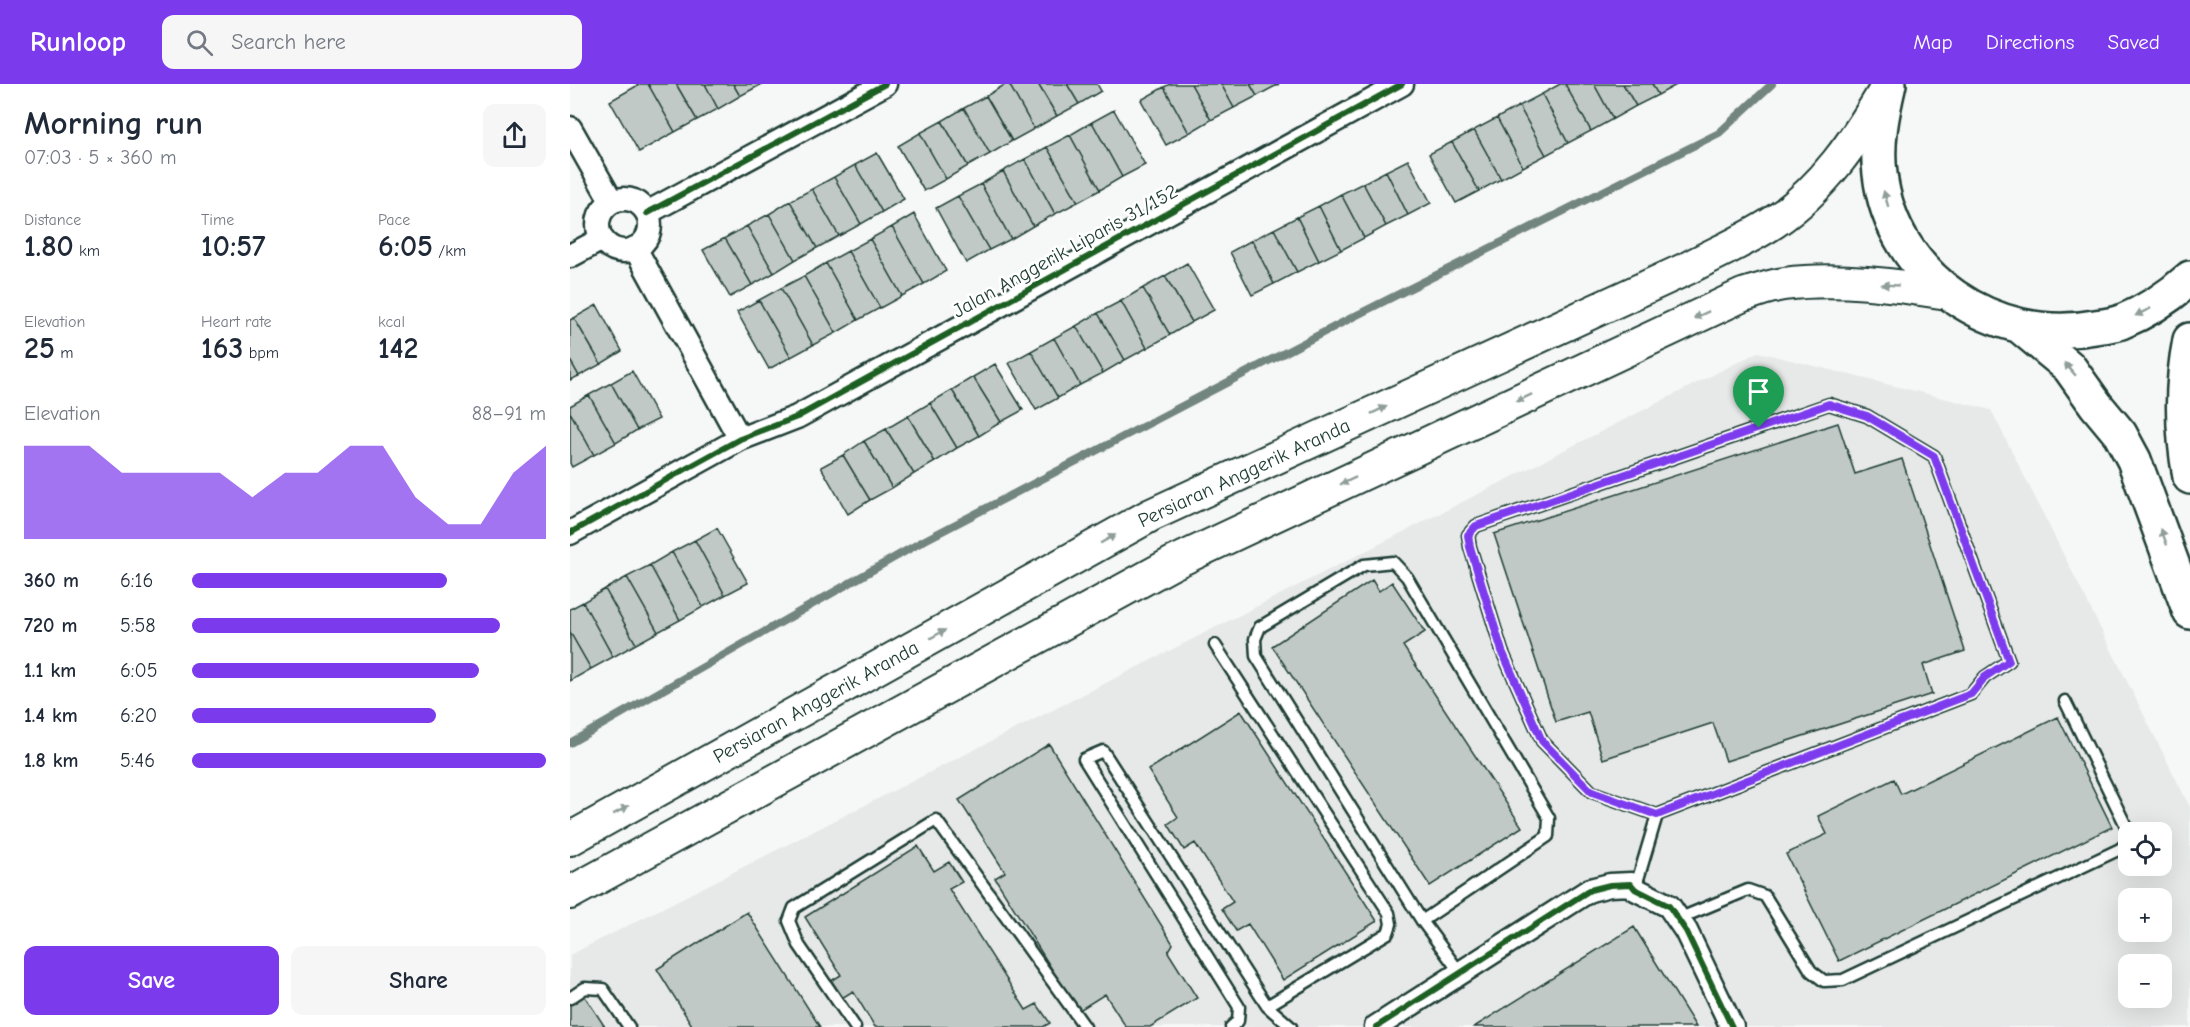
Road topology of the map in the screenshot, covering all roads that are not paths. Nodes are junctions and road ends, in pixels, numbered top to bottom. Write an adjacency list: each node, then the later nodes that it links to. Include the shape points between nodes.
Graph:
1 (885, 84): 6 (street)
2 (1402, 84): 14 (street, Jalan Anggerik Liparis 31/152, via 797,417)
3 (1889, 84): 11 (main road, one-way to 3, via 1910,252 1886,203 1878,149); 22 (main road, Persiaran Anggerik Aranda, one-way to 3, via 1151,515 1688,268 1773,222 1817,186 1853,143)
4 (570, 128): 5 (street)
5 (612, 202): 6 (street, via 632,201); 7 (street, via 599,218)
6 (647, 213): 8 (street, via 648,233)
7 (602, 239): 8 (street, via 613,248); 9 (street)
8 (635, 248): 14 (street)
9 (570, 256)
10 (2190, 278): 12 (main road, one-way to 12, via 2164,301 2120,323 2071,332)
11 (1948, 292): 12 (main road, via 1970,308); 25 (main road, one-way to 25, via 1831,282 1784,284 1743,295 1173,563)
12 (2022, 328): 17 (main road, one-way to 12, via 2134,460 2120,434 2069,367)
13 (2190, 340): 15 (main road, via 2184,405)
14 (740, 439): 16 (street, Jalan Anggerik Liparis 31/152)
15 (2190, 477)
16 (570, 533)
17 (2190, 612)
18 (1215, 645): 30 (lane, via 1389,913 1391,924 1388,933)
19 (2065, 701): 21 (lane)
20 (1657, 815): 20 (lane, via 1971,694 1985,677 2009,661 1934,456 1867,416 1829,404 1476,526 1468,535 1502,651 1542,741 1592,792); 24 (lane)
21 (2124, 822)
22 (570, 839)
23 (2118, 850): 26 (lane, via 1843,980 1824,981 1811,971 1765,896 1748,890)
24 (1635, 889): 26 (street, via 1669,906); 28 (street, via 1631,884 1590,890)
25 (570, 892)
26 (1678, 919): 37 (street)
27 (1422, 921): 27 (lane, via 1548,837 1549,818 1407,577 1393,562 1364,566 1260,627 1255,639 1256,656); 28 (lane)
28 (1461, 974): 36 (street)
29 (570, 998): 31 (lane, via 585,988 603,989)
30 (1267, 1006): 34 (lane, via 1103,751 1084,759 1239,1007 1238,1021); 35 (lane)
31 (629, 1027)
32 (855, 1027): 33 (lane, via 799,945 789,921 794,908 936,820)
33 (1085, 1027)
34 (1231, 1027)
35 (1291, 1027)
36 (1376, 1027)
37 (1732, 1027)

